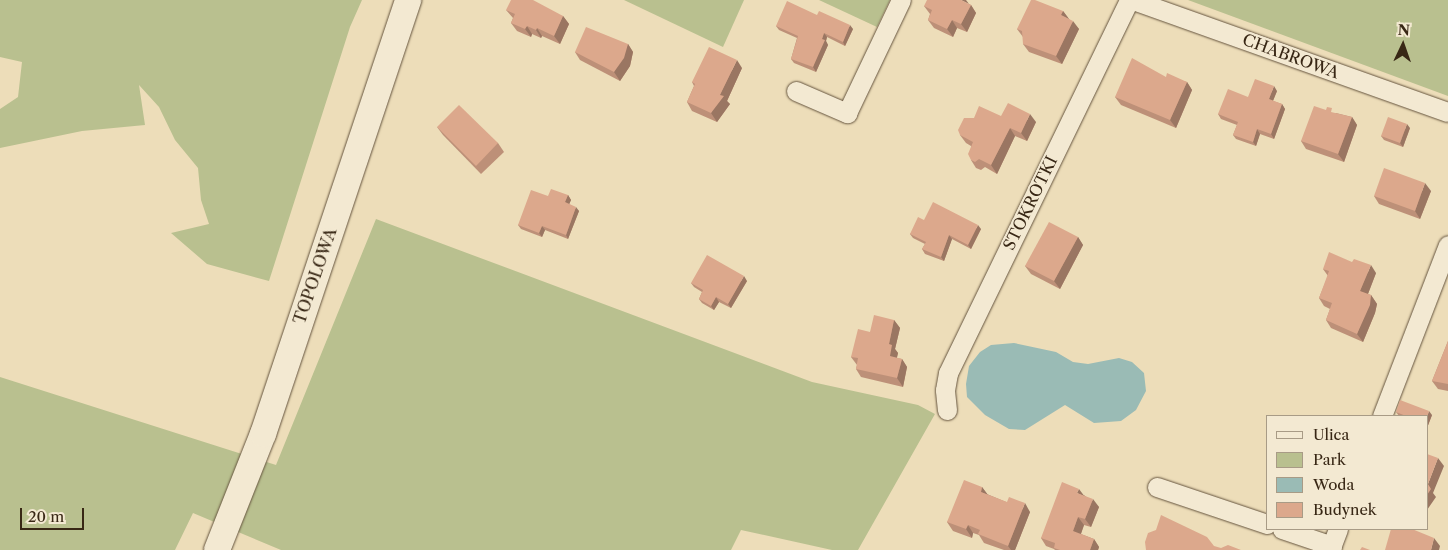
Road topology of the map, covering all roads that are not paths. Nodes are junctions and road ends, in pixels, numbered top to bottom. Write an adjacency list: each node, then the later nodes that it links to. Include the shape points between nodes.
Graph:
1 (408, 0): 14 (street, TOPOLOWA)
2 (901, 0): 5 (street, via 847,113)
3 (1129, 0): 8 (street, STOKROTKI, via 948,373 945,390)
4 (1133, 0): 6 (street, CHABROWA)
5 (796, 90)
6 (1448, 112)
7 (1448, 245): 9 (street)
8 (947, 410)
9 (1382, 415)
10 (1157, 487): 11 (street)
11 (1266, 524)
12 (1286, 530): 13 (street)
13 (1334, 542)
14 (224, 548)

